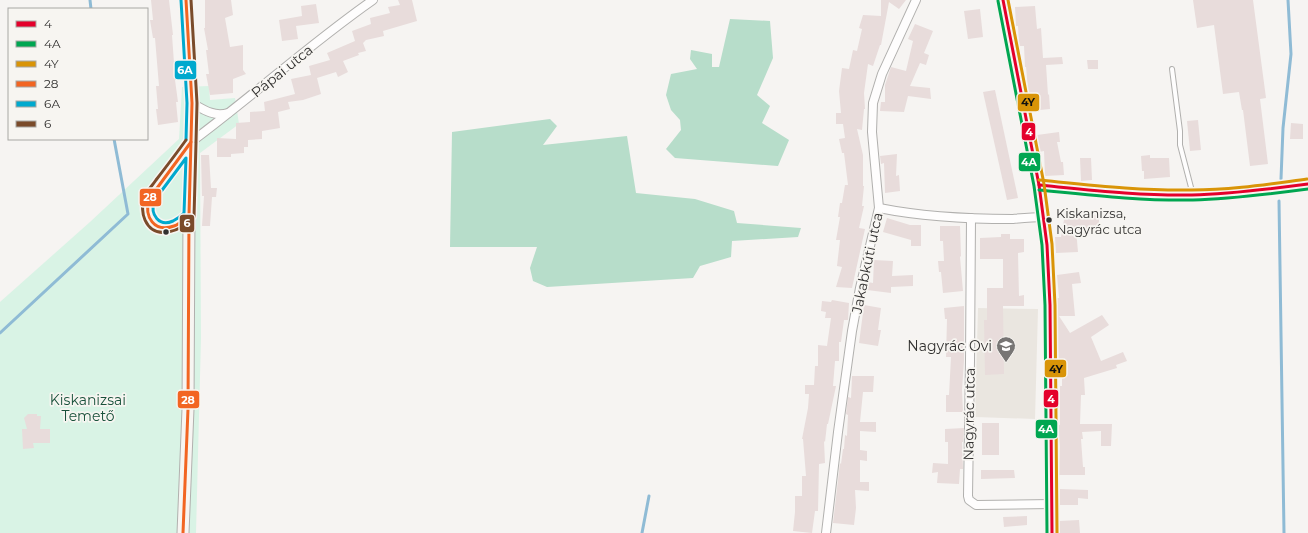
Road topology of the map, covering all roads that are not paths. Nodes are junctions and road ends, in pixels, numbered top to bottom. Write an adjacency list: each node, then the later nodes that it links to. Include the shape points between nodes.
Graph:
1 (186, 0): 6 (main road)
2 (373, 0): 7 (street, Pápai utca)
3 (916, 0): 12 (street, Jakabkúti utca, via 882,74 873,103 872,132)
4 (1003, 0): 10 (street)
5 (1172, 69): 11 (lane, via 1180,145)
6 (192, 103): 7 (street, via 216,114); 8 (main road)
7 (232, 111): 8 (street, Pápai utca)
8 (191, 142): 13 (main road); 13 (lane, via 149,199 147,211 151,222 159,228 178,224)
9 (1308, 184): 11 (street, via 1235,193)
10 (1039, 185): 11 (street, via 1142,194); 14 (street)
11 (1193, 195)
12 (879, 208): 15 (street, via 910,214); 18 (street, Jakabkúti utca, via 852,331)
13 (189, 215): 17 (main road, via 188,409)
14 (1043, 217): 15 (street); 16 (street, via 1049,278)
15 (971, 218): 16 (street, Nagyrác utca, via 969,500 976,505)
16 (1052, 504): 19 (street)
17 (183, 533)
18 (826, 533)
19 (1052, 533)

